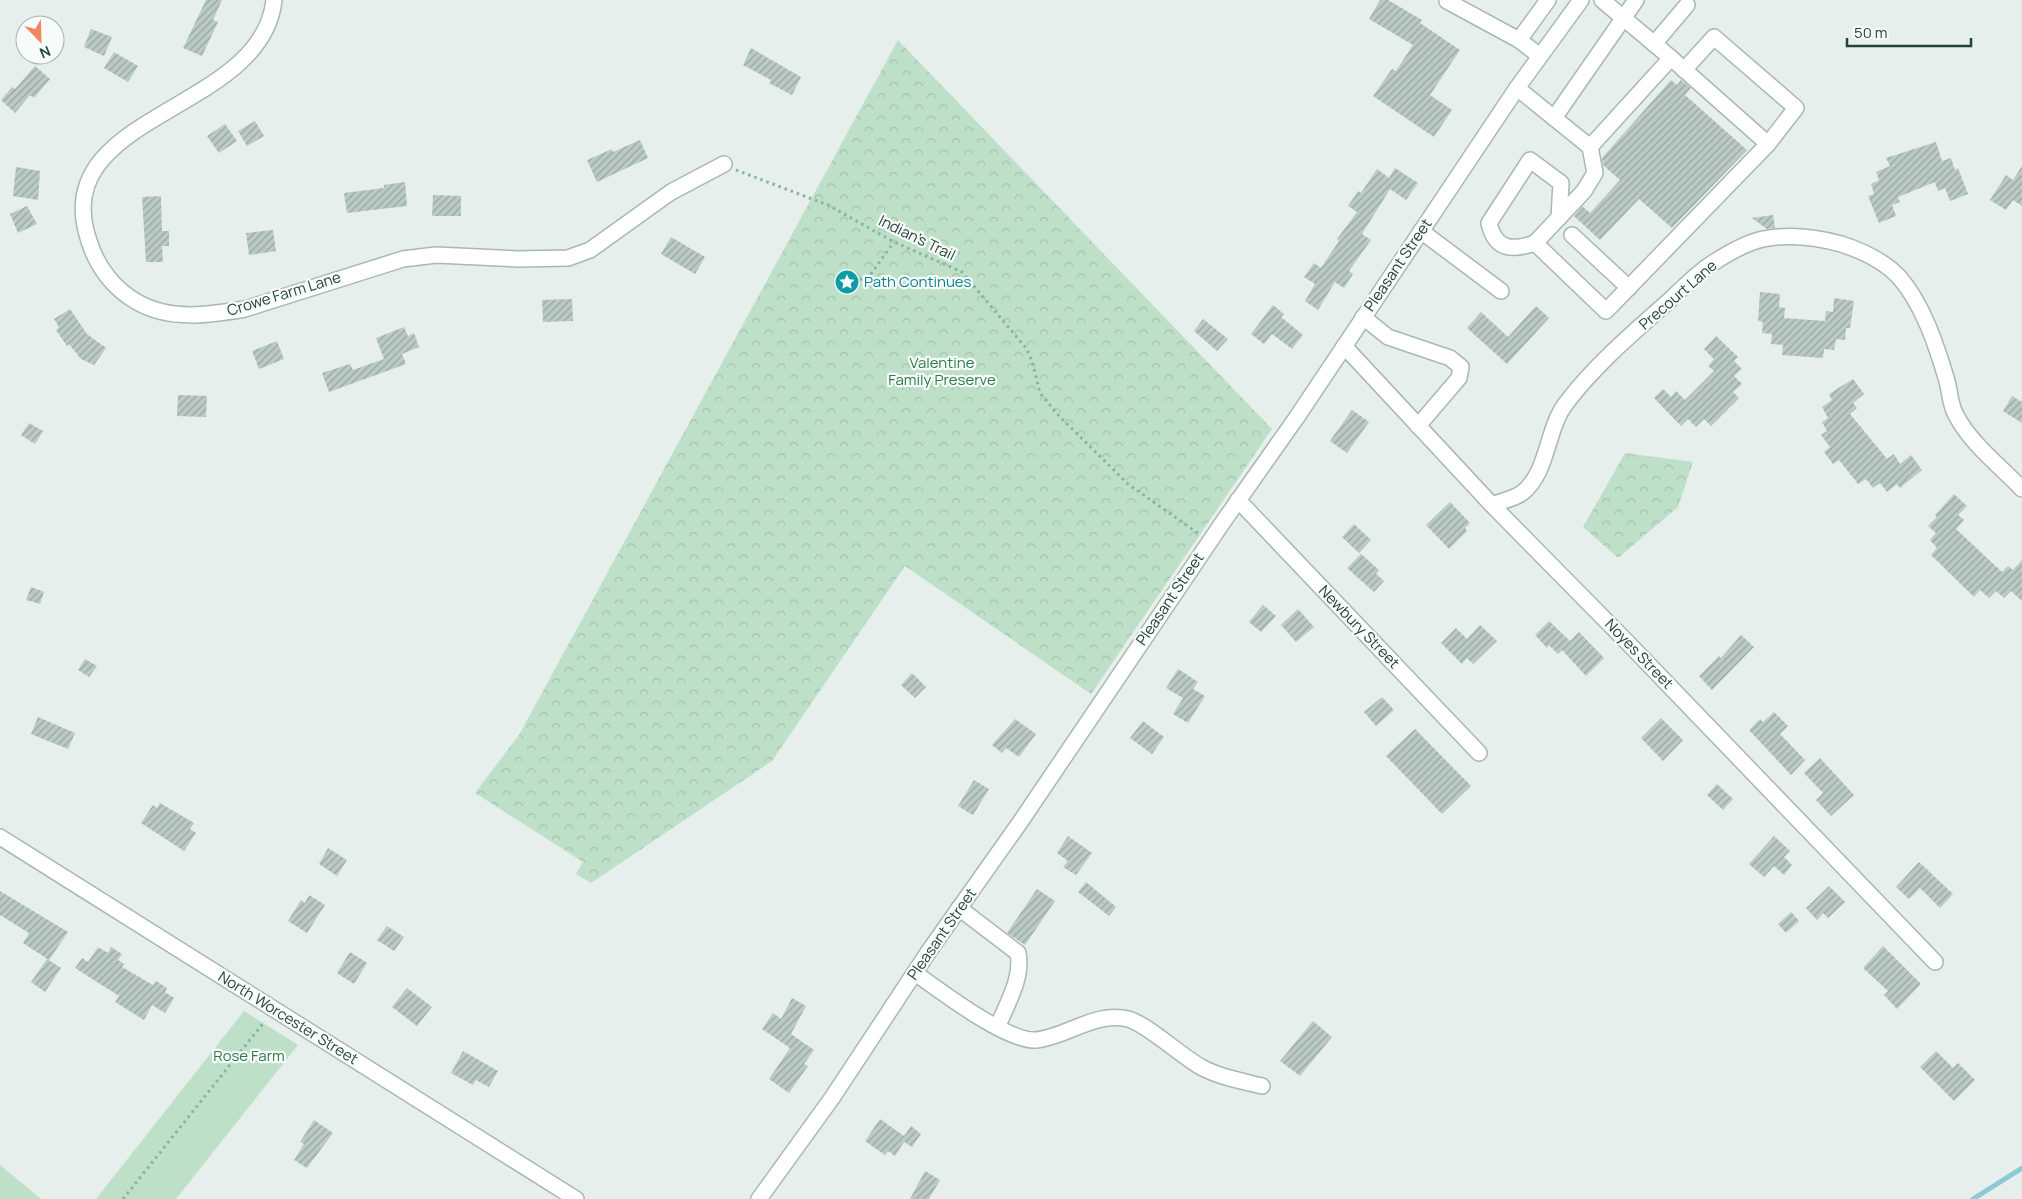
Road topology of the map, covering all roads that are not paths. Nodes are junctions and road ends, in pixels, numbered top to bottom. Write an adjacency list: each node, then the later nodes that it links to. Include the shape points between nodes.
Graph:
1 (274, 0): 19 (street, Crowe Farm Lane, via 272,14 248,56 205,89 125,136 105,155 85,187 84,224 98,264 118,288 144,307 174,314 209,315 244,309 403,259 436,255 568,258 590,250 671,192)
2 (1581, 0): 12 (street, Pleasant Street)
3 (1602, 0): 9 (street)
4 (1636, 0): 9 (street)
5 (1447, 1): 7 (street)
6 (1543, 2): 10 (street)
7 (1468, 5): 10 (street)
8 (1687, 5): 11 (street)
9 (1623, 18): 11 (street); 16 (street)
10 (1519, 40): 12 (street)
11 (1654, 44): 13 (street)
12 (1540, 56): 15 (street, Pleasant Street)
13 (1671, 58): 14 (street); 18 (street)
14 (1684, 70): 17 (street); 17 (street, via 1714,37 1796,108)
15 (1517, 88): 16 (street); 21 (street, Pleasant Street)
16 (1554, 118): 18 (street)
17 (1768, 144): 24 (street)
18 (1590, 147): 20 (street, via 1595,173 1584,191)
19 (724, 164)
20 (1558, 218): 23 (street); 23 (street, via 1562,183 1530,160 1489,223 1491,232 1502,245 1520,248)
21 (1421, 231): 25 (street); 26 (street, Pleasant Street)
22 (1572, 235): 24 (street)
23 (1535, 243): 24 (street, via 1606,311)
24 (1629, 288)
25 (1501, 291)
26 (1363, 317): 27 (street, Pleasant Street); 28 (street, via 1388,337 1450,358 1461,368 1459,378)
27 (1344, 346): 28 (street, Noyes Street); 30 (street, Pleasant Street)
28 (1418, 426): 31 (street, Noyes Street)
29 (2022, 488): 31 (street, Precourt Lane, via 1969,434 1955,414 1939,358 1923,318 1899,278 1883,263 1851,247 1813,237 1784,237 1762,240 1737,249 1711,264 1646,321 1565,404 1533,481 1521,493)
30 (1238, 500): 32 (street, Newbury Street); 34 (street, Pleasant Street)
31 (1492, 505): 35 (street, Noyes Street)
32 (1479, 753)
33 (0, 837): 39 (street, North Worcester Street)
34 (959, 908): 36 (street, Pleasant Street); 37 (street, via 1018,953 1020,965 1015,984)
35 (1935, 962)
36 (914, 973): 37 (street, via 963,1008); 40 (street, Pleasant Street, via 832,1098)
37 (998, 1026): 38 (street, via 1023,1038 1036,1040 1086,1023 1128,1019 1202,1067)
38 (1262, 1086)
39 (576, 1199)
40 (759, 1199)

